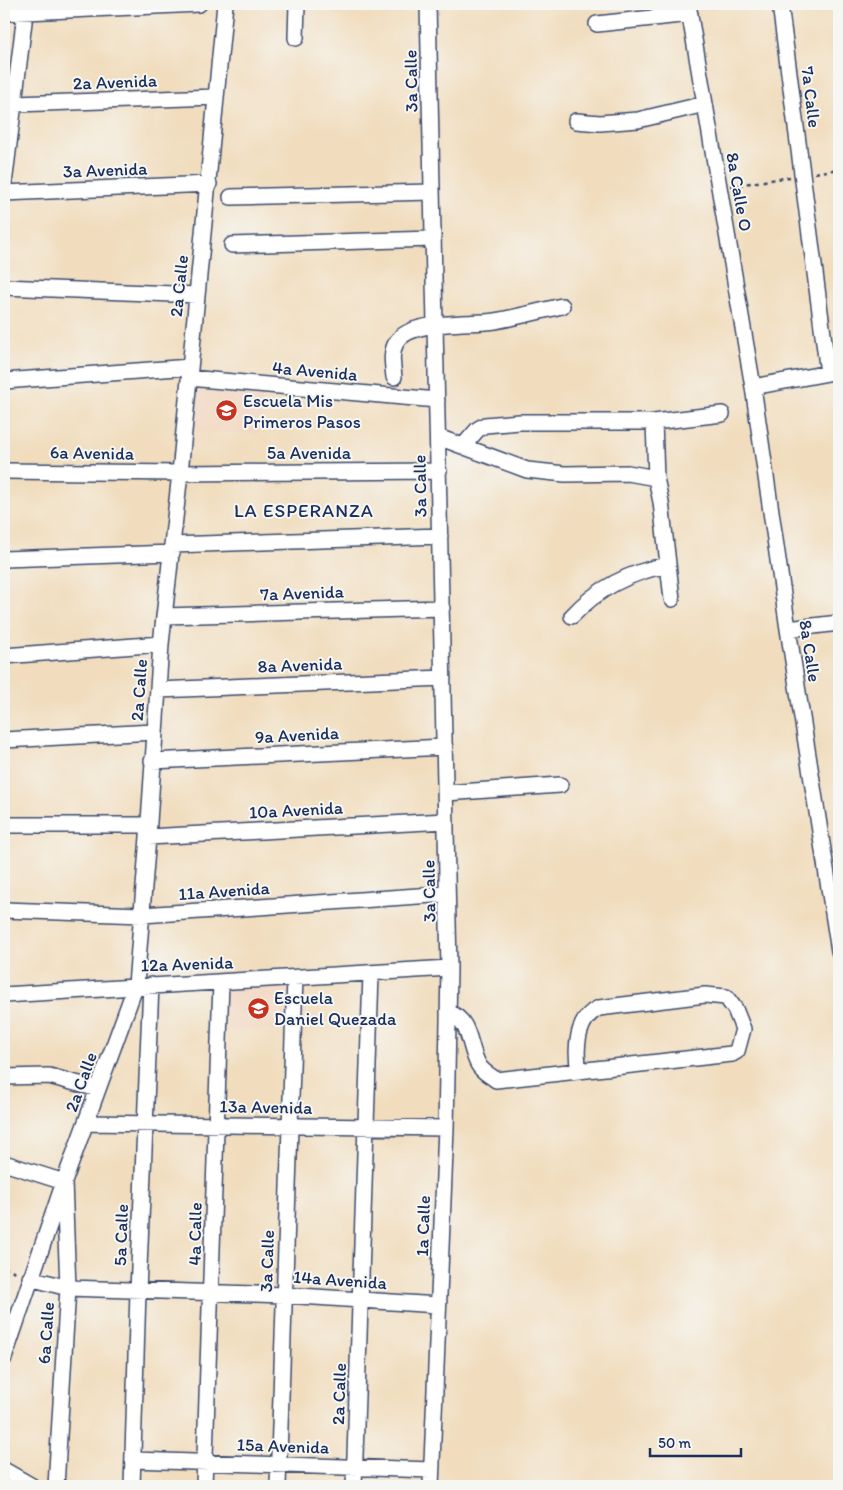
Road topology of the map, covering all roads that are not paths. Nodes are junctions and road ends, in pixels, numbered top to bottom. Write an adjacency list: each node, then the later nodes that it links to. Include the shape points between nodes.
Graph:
1 (199, 4): 6 (street)
2 (225, 4): 12 (street, 2a Calle)
3 (297, 4): 10 (street)
4 (428, 4): 19 (street, 3a Calle)
5 (780, 4): 28 (street, 7a Calle, via 802,175)
6 (22, 8): 8 (street); 11 (street)
7 (689, 9): 9 (street); 14 (street, 8a Calle O)
8 (4, 13)
9 (597, 24)
10 (296, 38)
11 (10, 87): 13 (street)
12 (216, 97): 13 (street, 2a Avenida); 18 (street, 2a Calle)
13 (15, 104): 16 (street)
14 (705, 104): 15 (street, via 638,120); 32 (street, 8a Calle O)
15 (576, 121)
16 (6, 155): 17 (street)
17 (4, 184)
18 (208, 184): 20 (street, 3a Avenida); 25 (street, 2a Calle)
19 (432, 192): 21 (street); 22 (street, 3a Calle)
20 (4, 193)
21 (231, 197)
22 (433, 239): 23 (street); 27 (street, 3a Calle)
23 (232, 245)
24 (4, 287): 25 (street)
25 (197, 295): 29 (street, 2a Calle)
26 (562, 306): 27 (street, via 494,321)
27 (436, 325): 30 (street, via 412,330 396,342 392,355); 33 (street, 3a Calle)
28 (834, 372): 32 (street)
29 (189, 373): 31 (street); 33 (street, 4a Avenida); 40 (street, 2a Calle)
30 (394, 377)
31 (4, 381)
32 (753, 387): 51 (street, 8a Calle)
33 (437, 400): 36 (street, 3a Calle)
34 (722, 414): 35 (street)
35 (654, 422): 37 (street, via 485,425); 41 (street)
36 (438, 437): 37 (street); 39 (street, 3a Calle)
37 (464, 445): 41 (street, via 527,470 565,474 628,473)
38 (4, 471): 40 (street, 6a Avenida)
39 (438, 471): 40 (street, 5a Avenida); 42 (street, 3a Calle)
40 (180, 473): 43 (street, 2a Calle)
41 (656, 478): 45 (street)
42 (440, 536): 43 (street); 47 (street, 3a Calle)
43 (172, 549): 44 (street); 48 (street, 2a Calle)
44 (4, 559)
45 (668, 565): 46 (street); 49 (street, via 642,571 606,586)
46 (672, 599)
47 (442, 608): 48 (street, 7a Avenida); 54 (street, 3a Calle)
48 (164, 616): 52 (street, 2a Calle)
49 (572, 616)
50 (839, 623): 51 (street)
51 (788, 629): 66 (street, 8a Calle)
52 (161, 644): 53 (street); 55 (street, 2a Calle)
53 (4, 656)
54 (443, 678): 55 (street, 8a Avenida); 58 (street, 3a Calle)
55 (158, 690): 56 (street, 2a Calle)
56 (154, 732): 57 (street); 59 (street, 2a Calle)
57 (4, 740)
58 (445, 747): 59 (street, 9a Avenida); 61 (street, 3a Calle)
59 (152, 761): 64 (street, 2a Calle)
60 (560, 785): 61 (street)
61 (446, 794): 62 (street, 3a Calle)
62 (446, 821): 64 (street, 10a Avenida); 65 (street, 3a Calle)
63 (4, 825): 64 (street, 10a Avenida)
64 (149, 831): 68 (street, 2a Calle)
65 (447, 894): 68 (street, 11a Avenida); 70 (street, 3a Calle)
66 (835, 900): 69 (street, 8a Calle)
67 (4, 910): 68 (street, 11a Avenida)
68 (142, 915): 74 (street, 2a Calle)
69 (839, 951)
70 (449, 968): 71 (street, 12a Avenida); 77 (street, 1a Calle)
71 (371, 974): 72 (street, 12a Avenida); 85 (street, 2a Calle)
72 (295, 978): 73 (street, 12a Avenida); 84 (street, 3a Calle)
73 (221, 982): 75 (street, 12a Avenida); 83 (street, 4a Calle)
74 (136, 985): 75 (street, 12a Avenida); 76 (street, 12a Avenida); 80 (street, 2a Calle)
75 (151, 985): 82 (street, 5a Calle)
76 (4, 995)
77 (448, 1012): 78 (street, via 464,1022 479,1065 496,1080); 86 (street, 1a Calle)
78 (580, 1071): 78 (street, via 732,1054 737,1051 743,1029 735,1009 726,998 705,995 599,1008 590,1011 580,1033 575,1052)
79 (4, 1077): 80 (street, via 49,1076)
80 (98, 1089): 81 (street, 2a Calle)
81 (86, 1122): 82 (street, 13a Avenida); 88 (street, 2a Calle)
82 (144, 1124): 83 (street, 13a Avenida); 91 (street, 5a Calle)
83 (216, 1124): 84 (street, 13a Avenida); 92 (street, 4a Calle)
84 (290, 1126): 85 (street, 13a Avenida); 93 (street, 3a Calle)
85 (366, 1127): 86 (street, 13a Avenida); 94 (street, 2a Calle)
86 (446, 1128): 95 (street, 1a Calle)
87 (4, 1163): 88 (street)
88 (64, 1182): 89 (street, 2a Calle); 90 (street, 6a Calle)
89 (30, 1278): 90 (street, 14a Avenida); 96 (street, 2a Calle)
90 (68, 1288): 91 (street, 14a Avenida); 104 (street, 6a Calle)
91 (138, 1291): 92 (street, 14a Avenida); 97 (street, 5a Calle)
92 (212, 1293): 93 (street, 14a Avenida); 98 (street, 4a Calle)
93 (284, 1295): 94 (street, 14a Avenida); 99 (street, 3a Calle)
94 (361, 1300): 95 (street, 14a Avenida); 100 (street, 2a Calle)
95 (438, 1305): 102 (street, 1a Calle)
96 (4, 1358)
97 (133, 1460): 98 (street, 15a Avenida); 105 (street, 5a Calle)
98 (204, 1461): 99 (street, 15a Avenida); 106 (street, 4a Calle)
99 (279, 1464): 100 (street, 15a Avenida); 107 (street, 3a Calle)
100 (355, 1467): 102 (street, 15a Avenida); 108 (street, 2a Calle)
101 (4, 1470): 103 (street)
102 (432, 1470): 109 (street, 1a Calle)
103 (32, 1486)
104 (56, 1486)
105 (132, 1486)
106 (204, 1486)
107 (278, 1486)
108 (354, 1486)
109 (430, 1486)

